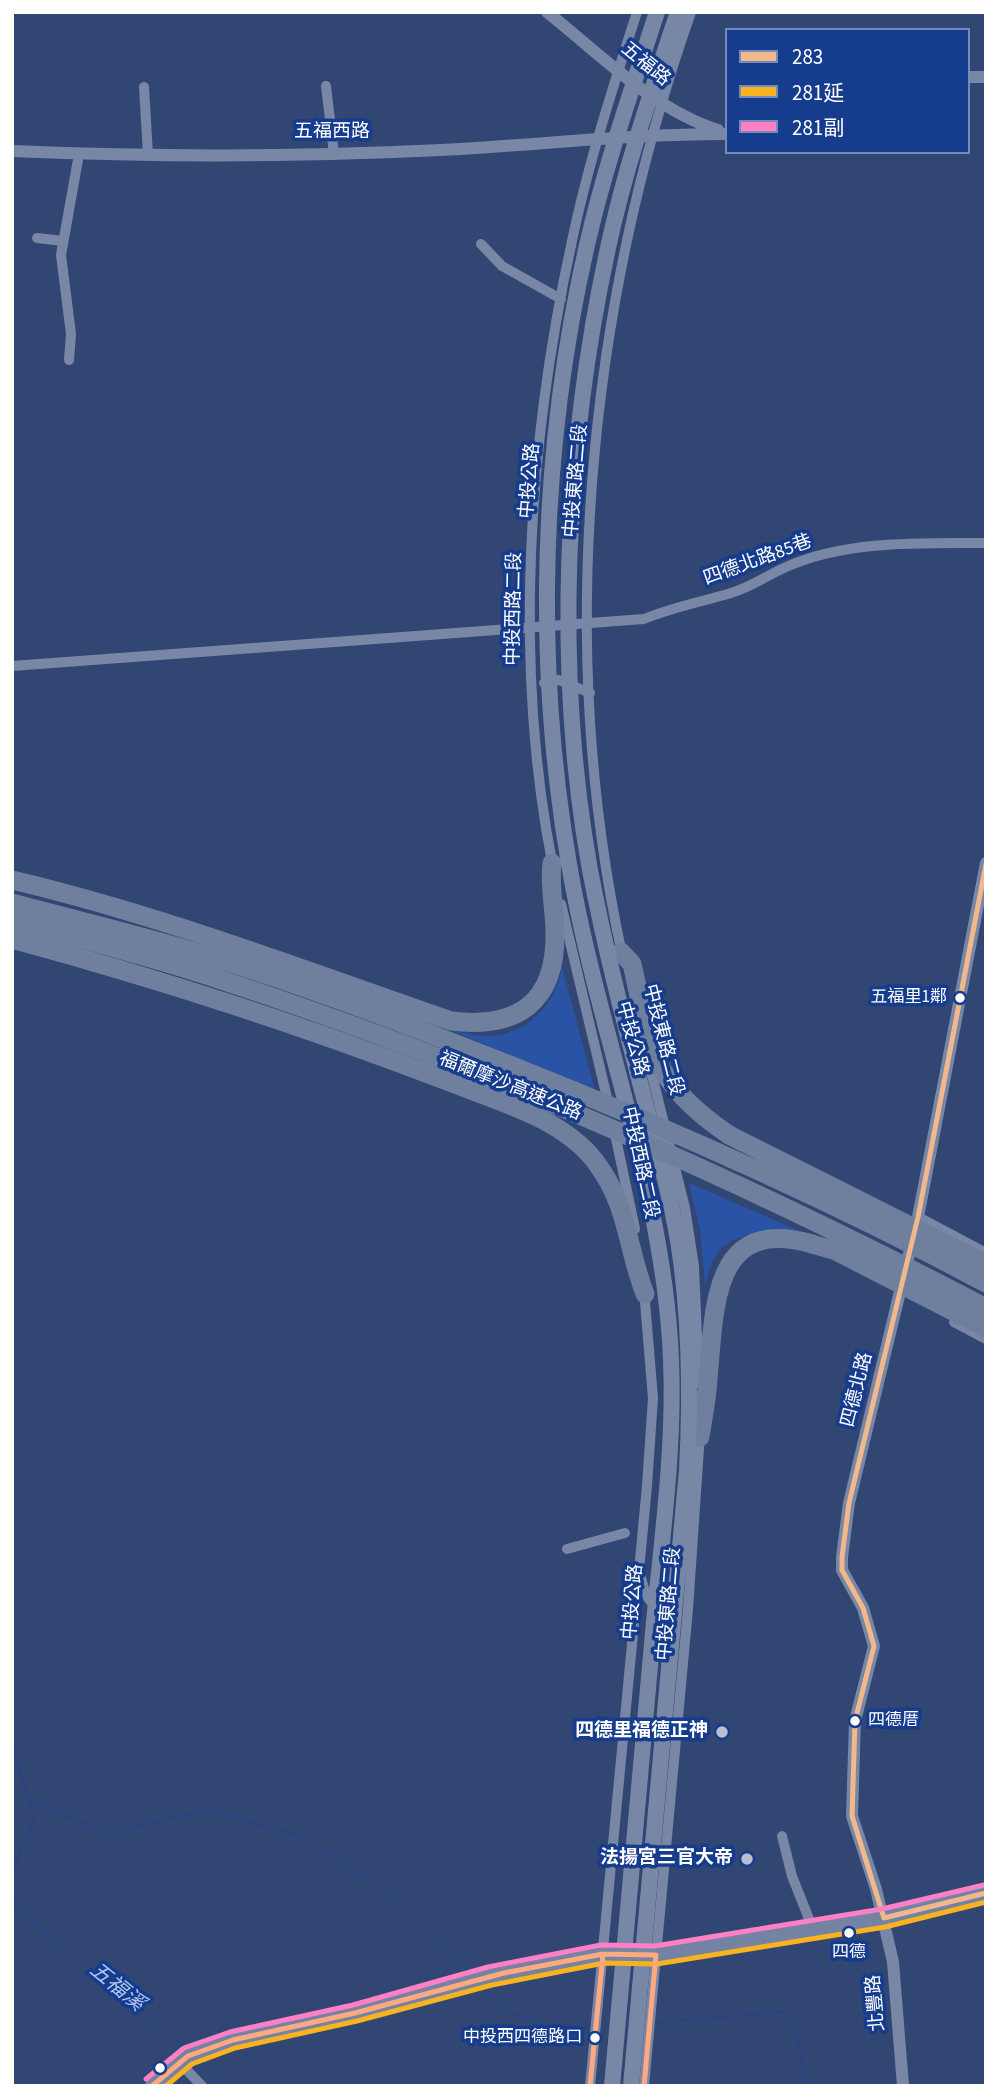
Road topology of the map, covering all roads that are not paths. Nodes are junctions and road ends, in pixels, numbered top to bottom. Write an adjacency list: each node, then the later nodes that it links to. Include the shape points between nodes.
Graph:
1 (547, 12): 6 (street, 五福路)
2 (637, 12): 6 (street, 中投西路二段)
3 (657, 12): 62 (main road, 中投公路, bridge, via 614,146 582,268 552,464 548,559 553,738 569,864 658,1236 671,1361 668,1465)
4 (678, 12): 63 (main road, 中投公路, bridge, via 608,247 577,461 569,566 571,692 581,814 614,986 678,1240 690,1389 687,1470)
5 (691, 12): 9 (street, 中投東路二段)
6 (619, 68): 9 (street, 五福路); 13 (street, 中投西路二段)
7 (326, 86): 16 (street)
8 (144, 87): 17 (street)
9 (662, 104): 10 (street, 五福路, via 689,121); 11 (street, 中投東路二段)
10 (725, 133)
11 (652, 134): 12 (street, 五福路); 13 (street, 五福西路); 24 (street, 中投東路二段, via 611,325 594,472)
12 (725, 134)
13 (599, 137): 16 (street, 五福西路); 21 (street, 中投西路二段)
14 (12, 151): 15 (street, 五福西路)
15 (79, 154): 17 (street, 五福西路); 19 (street)
16 (334, 154): 17 (street, 五福西路)
17 (148, 155)
18 (37, 238): 19 (street)
19 (63, 241): 22 (street)
20 (481, 244): 21 (street, via 502,266)
21 (561, 299): 25 (street, 中投西路二段, via 536,475)
22 (69, 360)
23 (986, 543): 24 (street, 四德北路85巷, via 857,549 784,568 759,583 644,619)
24 (587, 624): 25 (street, 四德北路85巷); 28 (street, 中投東路二段)
25 (531, 629): 26 (street, 四德北路85巷); 27 (street, 中投西路二段)
26 (12, 666)
27 (533, 693): 28 (street, via 547,682 559,680); 29 (street, 中投西路二段)
28 (590, 693): 35 (street, 中投東路二段, via 603,838)
29 (552, 863): 31 (highway, via 549,887 555,950 548,983 542,994 514,1016 494,1023 451,1021 229,944); 42 (street, 中投西路二段, via 631,1203)
30 (986, 863): 36 (street, 四德北路)
31 (12, 880)
32 (12, 902): 41 (highway, 福爾摩沙高速公路, bridge, via 221,960 436,1036 755,1167)
33 (12, 920): 44 (highway, 福爾摩沙高速公路, bridge, via 214,978 428,1054 697,1165)
34 (12, 939): 42 (highway, via 193,990 407,1066 547,1123 570,1136 594,1160 625,1214 635,1270)
35 (621, 951): 40 (highway, bridge, via 632,964 657,1060 703,1117 729,1135); 47 (street, 中投東路二段, via 687,1220 699,1318)
36 (918, 1217): 38 (street); 39 (street, 四德北路)
37 (893, 1251): 39 (street)
38 (986, 1253)
39 (909, 1258): 43 (street, 四德北路)
40 (986, 1264)
41 (986, 1283)
42 (645, 1294): 50 (street, 中投西路二段, via 653,1398)
43 (901, 1294): 46 (street); 54 (street, 四德北路, via 849,1503 842,1557 842,1570 863,1608 874,1646 855,1721 852,1816)
44 (986, 1308)
45 (986, 1328): 47 (highway, bridge, via 836,1251 790,1238 764,1239 736,1256 719,1284)
46 (986, 1339)
47 (700, 1437): 51 (street, 中投東路二段)
48 (625, 1533): 49 (street)
49 (566, 1549)
50 (639, 1572): 51 (street, via 646,1595 658,1611 673,1615); 56 (street, 中投西路二段)
51 (688, 1609): 57 (street, 中投東路二段)
52 (782, 1836): 55 (street)
53 (986, 1893): 54 (main road)
54 (884, 1918): 55 (main road); 65 (street, 北豐路, via 893,1962)
55 (813, 1929): 57 (main road)
56 (603, 1954): 57 (main road); 58 (main road, via 490,1976 233,2040); 61 (street, 中投西路二段)
57 (656, 1955): 64 (street, 中投東路二段)
58 (184, 2059): 59 (main road); 60 (street)
59 (152, 2086)
60 (202, 2086)
61 (590, 2086)
62 (612, 2086)
63 (631, 2086)
64 (644, 2086)
65 (903, 2086)

